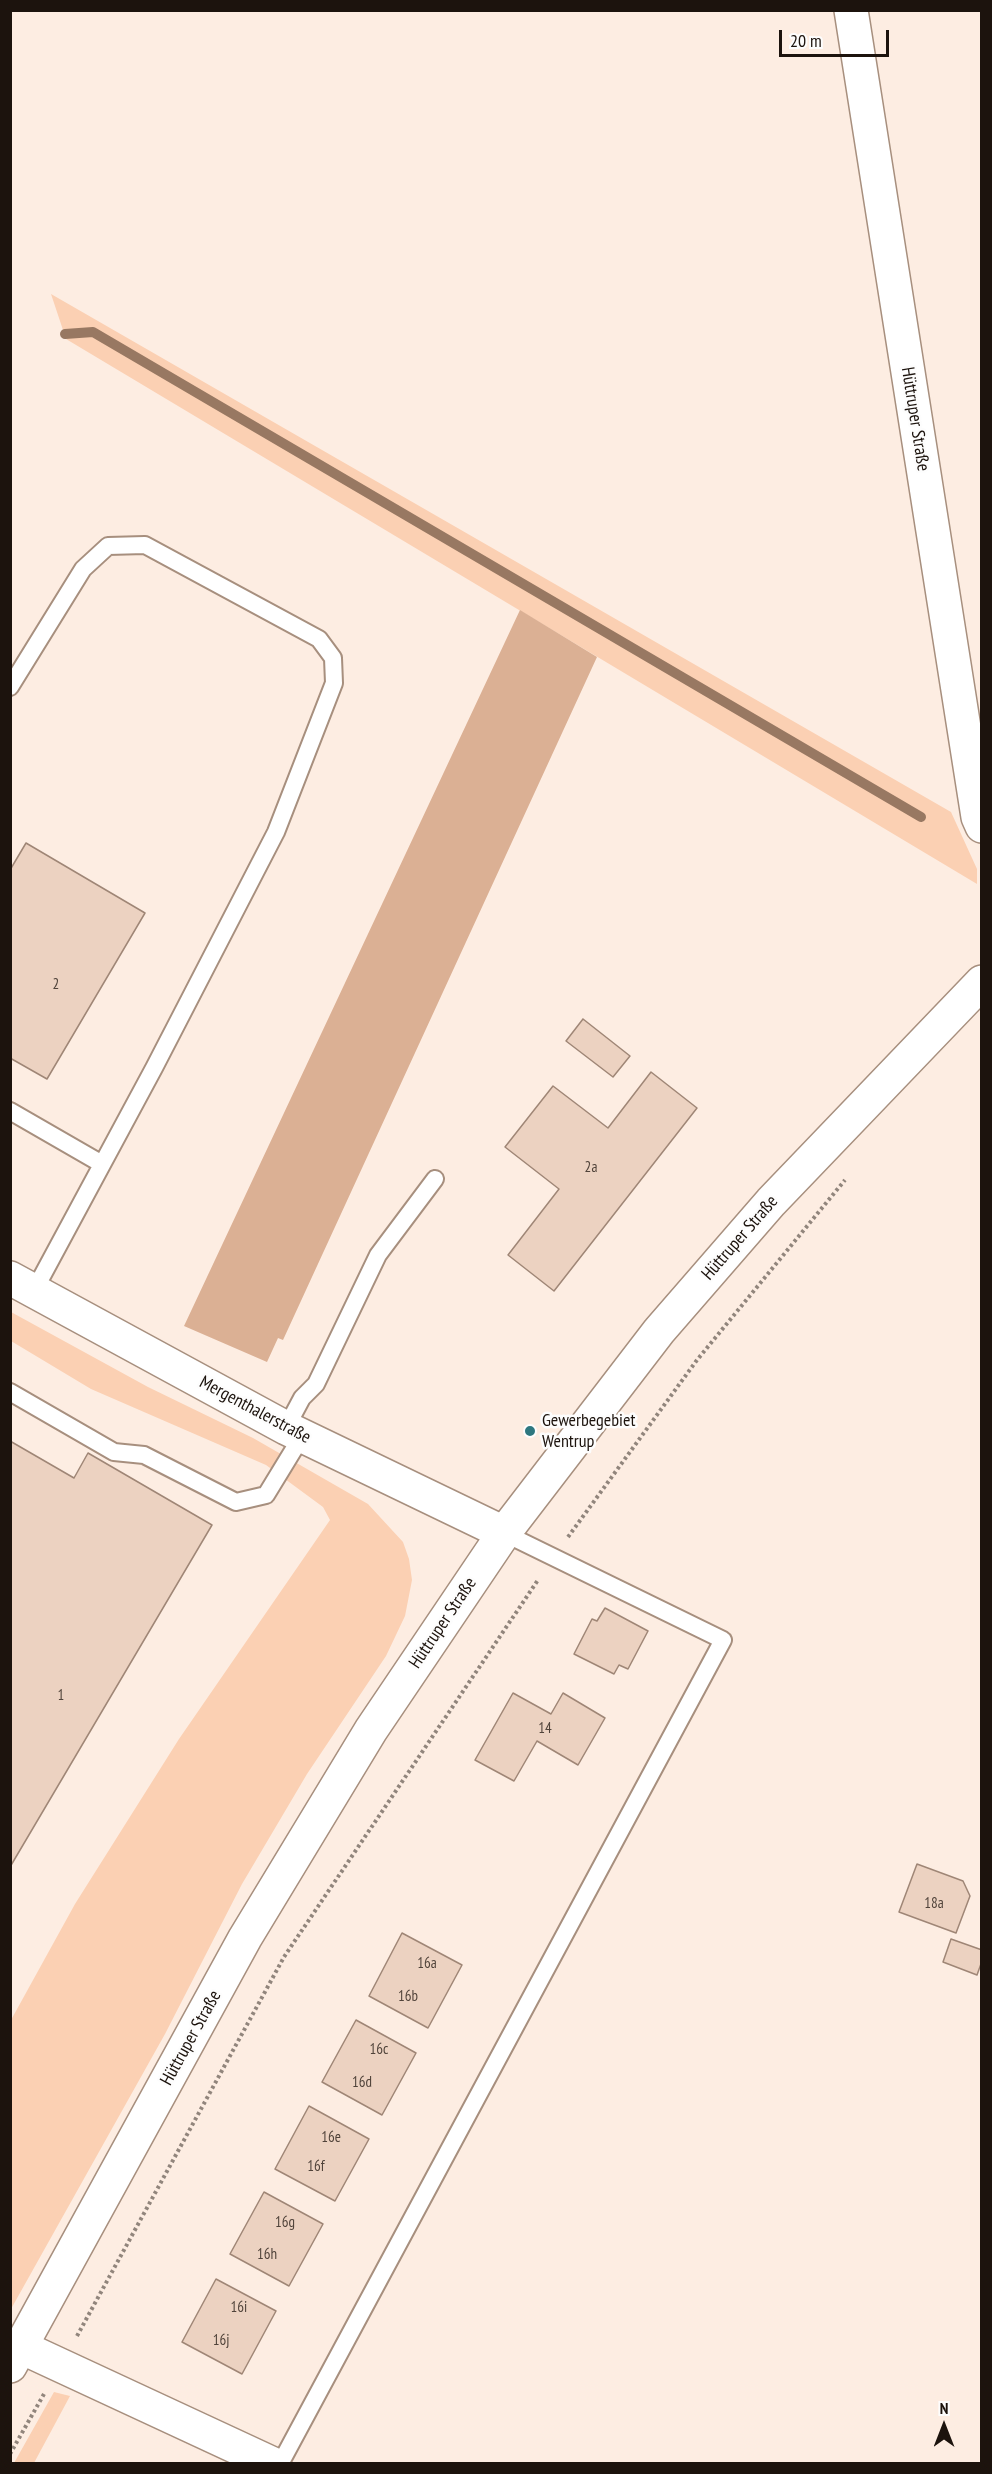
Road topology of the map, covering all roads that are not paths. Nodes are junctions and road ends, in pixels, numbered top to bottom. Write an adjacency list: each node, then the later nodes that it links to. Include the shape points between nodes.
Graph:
1 (851, 10): 3 (main road, Hüttruper Straße)
2 (10, 687): 6 (lane, via 82,569 108,546 145,545 319,639 333,658 334,683 276,832)
3 (981, 826)
4 (981, 982): 11 (main road, Hüttruper Straße, via 771,1202 659,1331)
5 (10, 1111): 6 (lane)
6 (102, 1164): 8 (lane)
7 (435, 1179): 10 (lane, via 378,1255 316,1384 302,1398)
8 (22, 1284): 10 (main road, Mergenthalerstraße)
9 (10, 1392): 10 (lane, via 114,1452 144,1455 236,1502 266,1495)
10 (294, 1432): 11 (main road, Mergenthalerstraße)
11 (504, 1533): 12 (main road, Hüttruper Straße, via 371,1730 245,1938); 14 (lane, via 723,1640)
12 (16, 2357): 13 (main road, Hüttruper Straße, via 60,2366)
13 (273, 2463)
14 (279, 2463)

